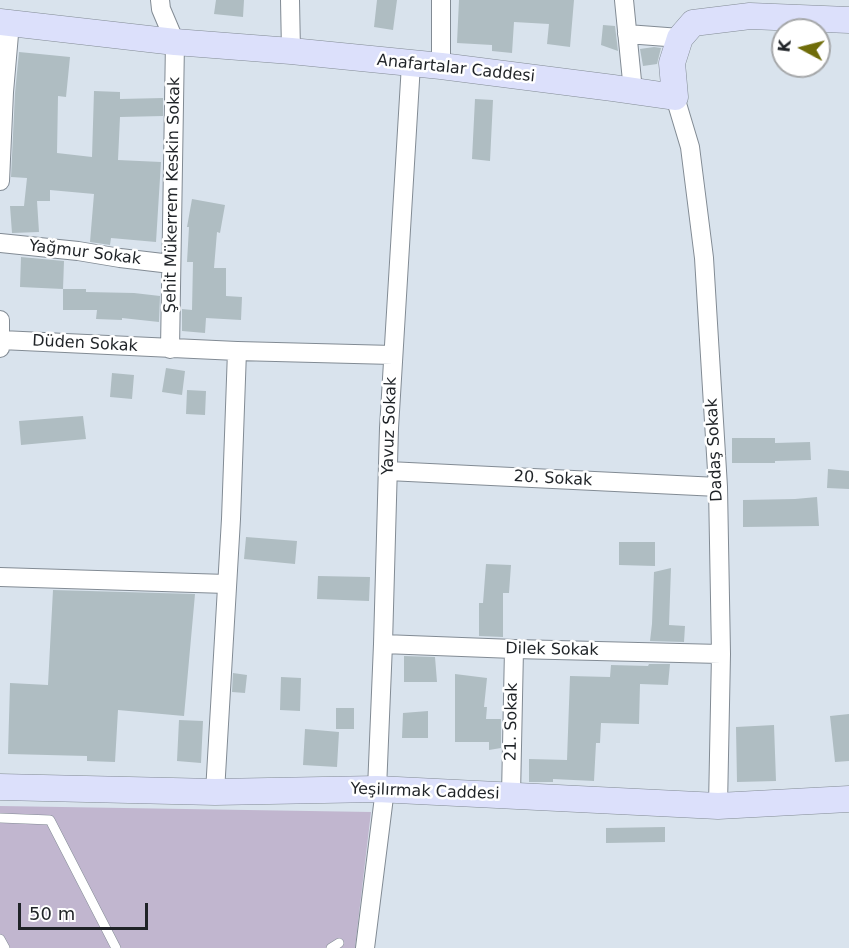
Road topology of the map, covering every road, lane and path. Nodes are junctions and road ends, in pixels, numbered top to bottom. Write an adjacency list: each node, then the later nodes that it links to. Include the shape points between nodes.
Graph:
1 (160, 0): 9 (street)
2 (290, 0): 10 (street)
3 (441, 0): 12 (street)
4 (624, 0): 7 (street)
5 (849, 20): 8 (street, via 750,16 693,23)
6 (5, 22): 9 (street, Anafartalar Caddesi); 15 (street)
7 (627, 34): 8 (street); 13 (street)
8 (680, 38): 14 (street, via 672,63)
9 (175, 42): 10 (street, Anafartalar Caddesi); 17 (street, Şehit Mükerrem Keskin Sokak)
10 (291, 51): 11 (street, Anafartalar Caddesi)
11 (411, 64): 12 (street, Anafartalar Caddesi); 23 (street, Yavuz Sokak)
12 (441, 66): 13 (street, Anafartalar Caddesi)
13 (633, 91): 14 (street, Anafartalar Caddesi)
14 (675, 97): 25 (street, Dadaş Sokak, via 690,147 704,258)
15 (0, 181)
16 (0, 243): 17 (street, Yağmur Sokak)
17 (171, 264): 21 (street, Şehit Mükerrem Keskin Sokak)
18 (0, 321): 19 (street)
19 (1, 340): 20 (street); 21 (street, Düden Sokak)
20 (0, 348)
21 (170, 349): 22 (street)
22 (237, 351): 23 (street); 27 (street)
23 (393, 355): 24 (street, Yavuz Sokak)
24 (388, 471): 25 (street, 20. Sokak); 28 (street, Yavuz Sokak)
25 (718, 487): 30 (street, Dadaş Sokak)
26 (0, 577): 27 (street)
27 (227, 584): 33 (street)
28 (383, 644): 29 (street, Dilek Sokak); 32 (street, Yavuz Sokak)
29 (514, 649): 30 (street, Dilek Sokak); 34 (street, 21. Sokak)
30 (721, 654): 36 (street, Dadaş Sokak)
31 (0, 787): 33 (street, Yeşilırmak Caddesi)
32 (381, 789): 33 (street, Yeşilırmak Caddesi); 34 (street, Yeşilırmak Caddesi); 41 (street, Yavuz Sokak)
33 (215, 792)
34 (511, 795): 36 (street, Yeşilırmak Caddesi)
35 (849, 799): 36 (street, Yeşilırmak Caddesi)
36 (718, 806)
37 (0, 818): 40 (lane, via 50,820)
38 (0, 939): 39 (lane)
39 (4, 948)
40 (116, 948)
41 (365, 948)

